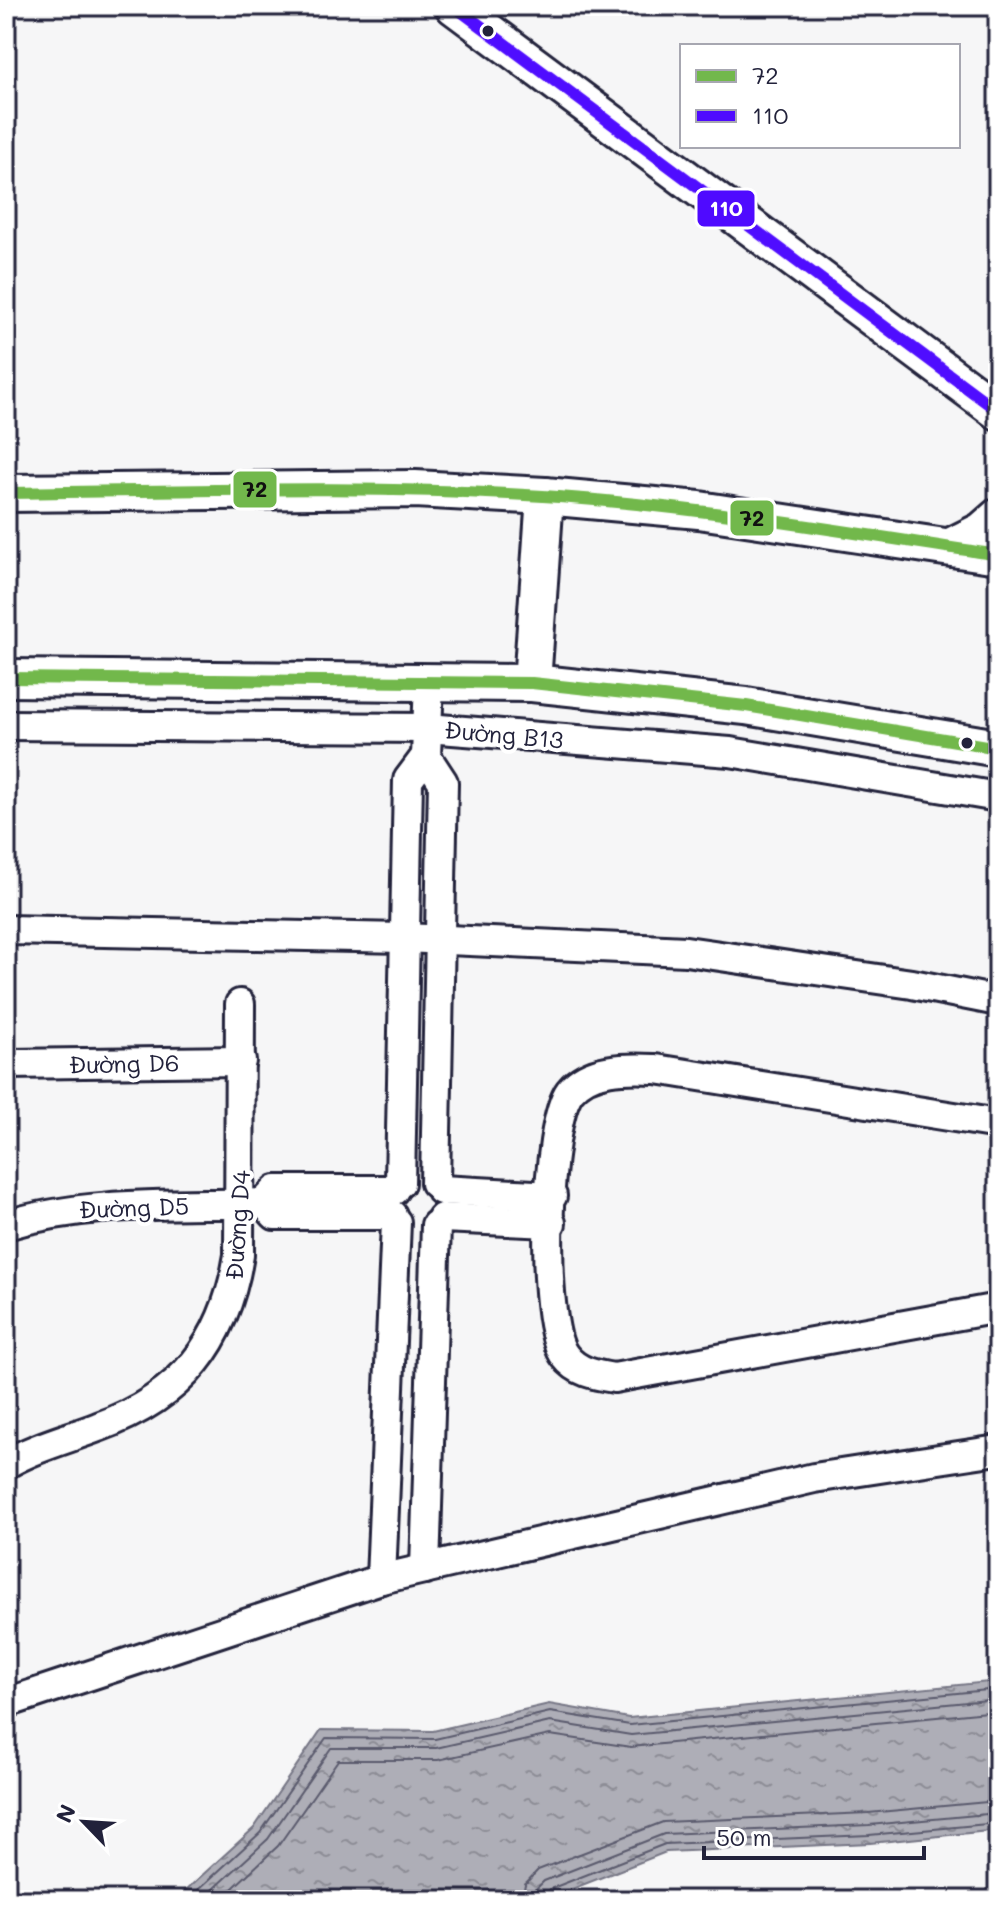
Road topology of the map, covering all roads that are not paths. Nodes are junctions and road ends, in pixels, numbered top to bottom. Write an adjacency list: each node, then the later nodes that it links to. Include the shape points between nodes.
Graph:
1 (454, 6): 2 (main road)
2 (985, 401): 3 (main road)
3 (998, 425)
4 (6, 493): 5 (main road, via 415,489)
5 (545, 496): 7 (main road, via 699,510); 11 (main road)
6 (998, 517): 7 (main road)
7 (954, 545): 8 (main road)
8 (998, 555)
9 (6, 678): 10 (main road)
10 (429, 682): 11 (main road); 13 (street)
11 (532, 683): 14 (main road, via 746,706)
12 (6, 725): 13 (street, Đường B13)
13 (427, 742): 15 (street, Đường B13, via 730,752); 17 (street, via 408,780); 18 (street, via 443,782)
14 (998, 748)
15 (998, 797)
16 (6, 930): 17 (street)
17 (404, 938): 18 (street); 24 (street)
18 (439, 940): 19 (street, via 686,951); 26 (street)
19 (998, 1001)
20 (240, 1004): 21 (street, Đường D4)
21 (241, 1061): 22 (street, Đường D6); 25 (street, Đường D4)
22 (6, 1064)
23 (998, 1124): 27 (street, via 622,1067 593,1075 571,1091 553,1148)
24 (396, 1202): 25 (street, Đường D5, via 276,1190); 26 (street, via 418,1177); 26 (street, via 419,1232); 33 (street)
25 (253, 1204): 28 (street, Đường D5, via 101,1206 48,1212); 31 (street, Đường D4, via 232,1294 196,1363 137,1410)
26 (438, 1204): 27 (street); 32 (street)
27 (552, 1209): 29 (street, via 547,1290 553,1331 565,1356 587,1373 614,1378)
28 (6, 1225)
29 (998, 1308)
30 (998, 1450): 32 (street, via 814,1478)
31 (6, 1464)
32 (425, 1569): 33 (street)
33 (381, 1579): 34 (street)
34 (6, 1703)

